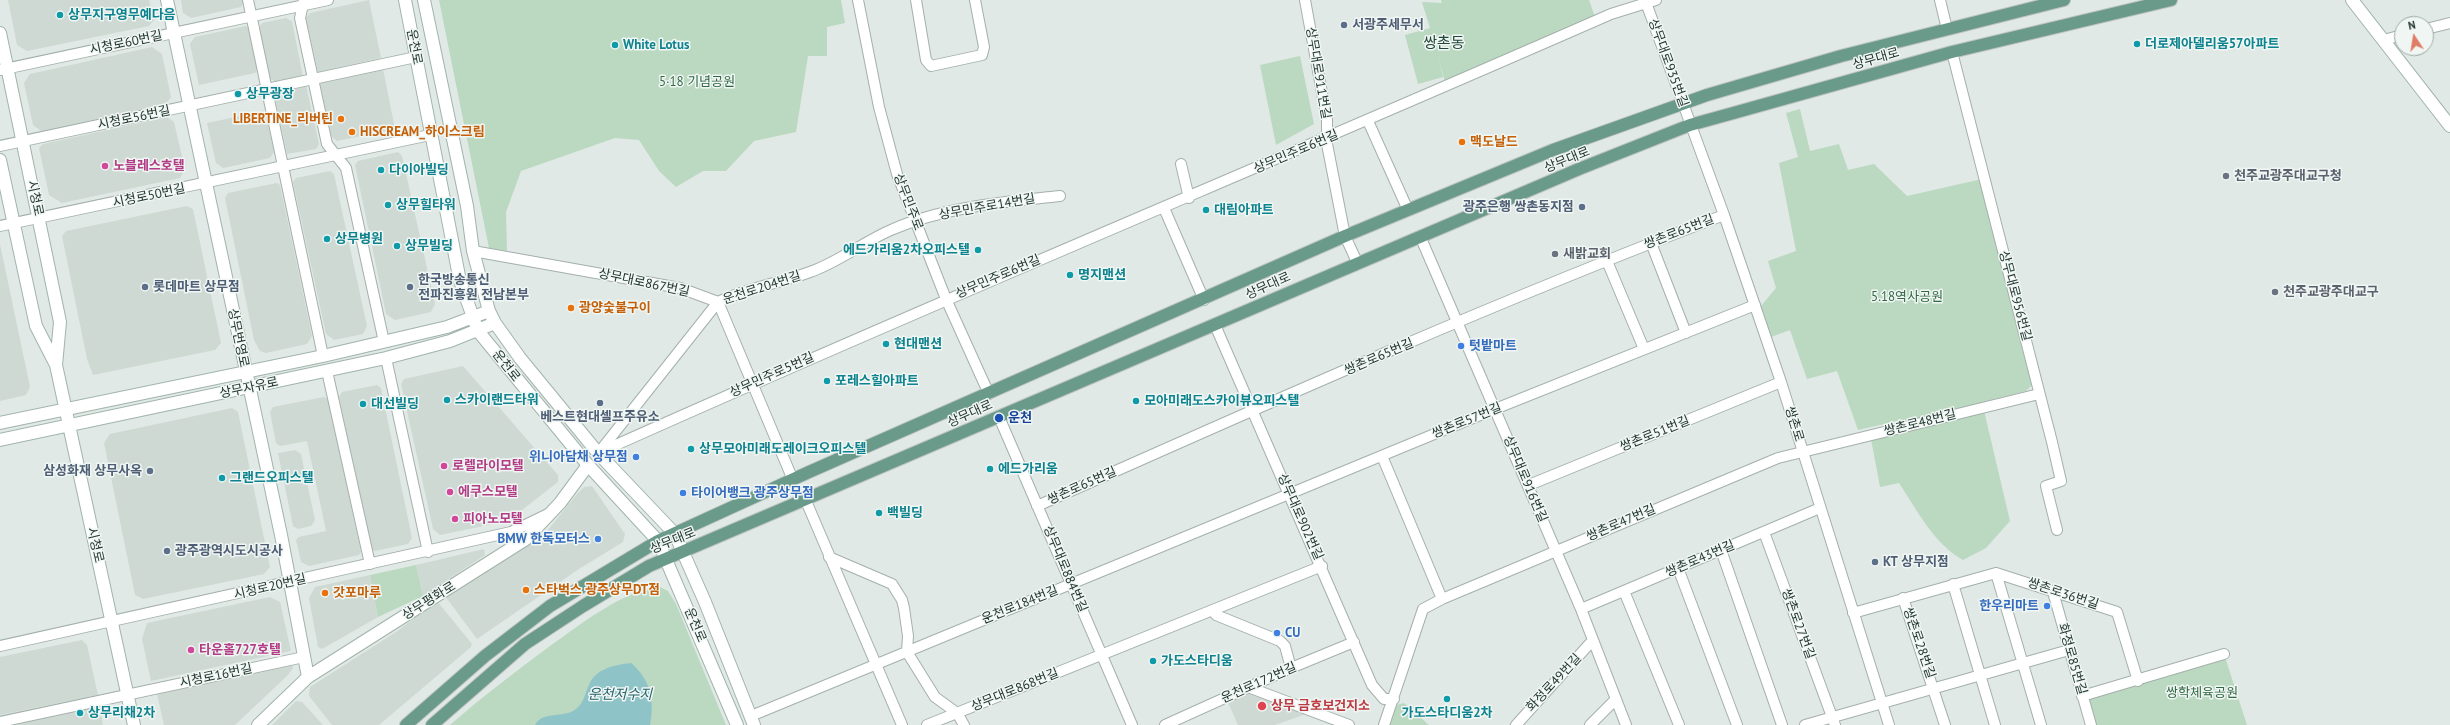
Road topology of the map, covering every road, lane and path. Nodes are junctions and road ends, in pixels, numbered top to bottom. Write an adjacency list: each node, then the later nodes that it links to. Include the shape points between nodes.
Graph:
1 (166, 0): 22 (street, 상무번영로)
2 (248, 0): 17 (street)
3 (328, 0): 16 (street, 시청로60번길)
4 (405, 0): 26 (street, 운천로)
5 (424, 0): 56 (street, 운천로)
6 (858, 0): 50 (street, 상무민주로, via 890,152)
7 (916, 0): 8 (street, via 926,60 931,66 982,55 984,48)
8 (974, 0)
9 (1305, 0): 36 (street, 상무대로911번길, via 1327,120)
10 (1656, 0): 15 (street, 상무민주로6번길)
11 (1940, 0): 20 (street)
12 (2064, 0): 20 (main road, 상무대로)
13 (2171, 0): 25 (main road, 상무대로)
14 (2352, 0): 24 (street)
15 (1645, 1): 30 (street, 상무대로935번길); 33 (street, 상무민주로6번길)
16 (304, 3): 17 (street, 시청로60번길); 28 (street, via 300,18)
17 (251, 16): 22 (street, 시청로60번길); 29 (street)
18 (2450, 23): 19 (street)
19 (2434, 27)
20 (1947, 30): 30 (main road, 상무대로, via 1841,56)
21 (0, 33): 27 (street, 시청로)
22 (174, 33): 27 (street, 시청로60번길); 31 (street, 상무번영로)
23 (2394, 37): 24 (street)
24 (2384, 40): 32 (street)
25 (1952, 52): 34 (main road, 상무대로); 81 (street, 상무대로956번길)
26 (416, 57): 28 (street, 시청로56번길); 35 (street, 운천로)
27 (4, 69): 37 (street, 시청로)
28 (313, 79): 29 (street, 시청로56번길); 39 (street, via 327,144)
29 (267, 89): 31 (street, 시청로56번길); 42 (street)
30 (1683, 103): 34 (street, 상무대로935번길); 47 (main road, 상무대로, via 1553,150)
31 (189, 107): 37 (street, 시청로56번길); 43 (street, 상무번영로)
32 (2448, 120)
33 (1368, 121): 36 (street, 상무민주로6번길); 47 (street)
34 (1690, 125): 48 (street, 쌍촌로); 54 (main road, 상무대로)
35 (430, 135): 39 (street, 시청로50번길); 64 (street, 운천로, via 460,281)
36 (1327, 138): 45 (street, 상무민주로6번길); 53 (street, 상무대로911번길)
37 (23, 141): 38 (street, 시청로56번길); 49 (street, 시청로)
38 (0, 146)
39 (335, 155): 42 (street, 시청로50번길); 70 (street, via 346,168)
40 (0, 160): 51 (street, 시청로)
41 (1181, 164): 45 (street)
42 (284, 167): 43 (street, 시청로50번길); 72 (street)
43 (206, 184): 49 (street, 시청로50번길); 76 (street, 상무번영로)
44 (1060, 196): 50 (street, 상무민주로14번길, via 979,206)
45 (1189, 198): 46 (street, 상무민주로6번길)
46 (1164, 208): 59 (street, 상무민주로6번길); 60 (street)
47 (1408, 210): 53 (main road, 상무대로)
48 (1724, 215): 55 (street, 쌍촌로65번길); 62 (street, 쌍촌로)
49 (39, 219): 51 (street, 시청로50번길); 74 (street, 시청로, via 60,322)
50 (914, 221): 59 (street, 상무민주로); 61 (street, 운천로204번길, via 890,230 838,261 731,295)
51 (15, 224): 52 (street, 시청로50번길); 74 (street, 시청로, via 36,326)
52 (0, 226)
53 (1346, 236): 58 (street, 상무대로911번길); 60 (main road, 상무대로)
54 (1420, 236): 58 (main road, 상무대로); 66 (street, 상무대로916번길)
55 (1651, 243): 57 (street, 쌍촌로65번길); 69 (street)
56 (473, 251): 61 (street, 상무대로867번길, via 680,288); 63 (street, 운천로)
57 (1607, 261): 66 (street, 쌍촌로65번길); 71 (street)
58 (1357, 262): 67 (main road, 상무대로)
59 (946, 299): 78 (street, 상무민주로5번길); 80 (street, 상무민주로)
60 (1204, 300): 80 (main road, 상무대로)
61 (718, 302): 78 (street); 90 (street, 운천로204번길)
62 (1755, 305): 69 (street, 쌍촌로57번길); 77 (street, 쌍촌로)
63 (489, 311): 64 (street, 상무자유로); 65 (street, 운천로)
64 (472, 318): 68 (street, 운천로); 70 (street, 상무자유로, via 447,327)
65 (495, 323): 68 (street, 상무자유로); 90 (street, 운천로, via 520,358)
66 (1458, 324): 83 (street, 상무대로916번길); 84 (street, 쌍촌로65번길)
67 (1215, 325): 84 (street, 상무대로902번길); 85 (main road, 상무대로)
68 (478, 331): 73 (street, 상무자유로); 92 (street, 운천로)
69 (1686, 332): 71 (street, 쌍촌로57번길)
70 (384, 342): 72 (street, 상무자유로)
71 (1644, 349): 83 (street, 쌍촌로57번길)
72 (323, 356): 76 (street, 상무자유로)
73 (386, 358): 75 (street, 상무자유로); 106 (street)
74 (56, 364): 82 (street, 시청로)
75 (327, 371): 79 (street, 상무자유로); 110 (street)
76 (246, 372): 79 (street, 상무번영로); 82 (street, 상무자유로)
77 (1781, 382): 89 (street, 쌍촌로); 94 (street, 쌍촌로51번길)
78 (752, 384): 90 (street, 상무민주로5번길); 93 (street)
79 (249, 388): 87 (street, 상무자유로); 114 (street, 상무번영로)
80 (989, 394): 93 (main road, 상무대로)
81 (2039, 394): 89 (street, 쌍촌로48번길); 100 (street, 상무대로956번길, via 2061,482 2046,486)
82 (65, 408): 86 (street, 상무자유로); 87 (street, 시청로)
83 (1495, 409): 91 (street, 쌍촌로57번길); 94 (street, 상무대로916번길)
84 (1253, 410): 95 (street, 상무대로902번길); 97 (street, 쌍촌로65번길)
85 (999, 417): 96 (main road, 상무대로); 97 (street, 상무대로884번길)
86 (0, 423)
87 (68, 426): 88 (street, 상무자유로); 124 (street, 시청로)
88 (0, 440)
89 (1802, 451): 98 (street, 쌍촌로); 104 (street, 쌍촌로47번길, via 1778,458)
90 (598, 453): 102 (street, 운천로)
91 (1382, 456): 95 (street, 쌍촌로57번길); 120 (street)
92 (588, 465): 99 (street, 상무평화로); 103 (street, 운천로)
93 (793, 480): 102 (main road, 상무대로)
94 (1529, 485): 104 (street, 상무대로916번길)
95 (1290, 494): 111 (street, 상무대로902번길); 115 (street, 운천로184번길)
96 (806, 501): 107 (main road, 상무대로); 108 (street)
97 (1037, 506): 115 (street, 상무대로884번길)
98 (1820, 508): 101 (street, 쌍촌로43번길); 123 (street, 쌍촌로)
99 (550, 513): 106 (street, 시청로20번길, via 511,532); 137 (street, 상무평화로, via 526,539)
100 (2057, 530)
101 (1764, 532): 105 (street, 쌍촌로43번길); 148 (street, 쌍촌로27번길)
102 (675, 534): 103 (main road, 상무대로); 107 (street, 운천로)
103 (658, 541): 109 (street, 운천로); 152 (main road, 상무대로, via 550,606 485,656)
104 (1556, 550): 120 (street, 쌍촌로47번길); 121 (street, 상무대로916번길)
105 (1721, 550): 112 (street, 쌍촌로43번길); 167 (street)
106 (428, 552): 110 (street, 시청로20번길)
107 (683, 552): 109 (main road, 상무대로); 147 (street, 운천로)
108 (829, 557): 129 (street, via 892,584 902,600 908,636); 134 (street)
109 (667, 559): 153 (main road, 상무대로, via 630,576 525,644); 154 (street, 운천로)
110 (370, 564): 114 (street, 시청로20번길)
111 (1322, 566): 122 (street); 126 (street, 상무대로902번길)
112 (1678, 568): 117 (street, 쌍촌로43번길); 166 (street)
113 (1996, 573): 116 (street); 118 (street, 쌍촌로36번길); 133 (street)
114 (291, 582): 124 (street, 시청로20번길); 132 (street, 상무번영로)
115 (1071, 584): 129 (street, 운천로184번길); 130 (street, 상무대로884번길)
116 (1953, 584): 119 (street); 136 (street)
117 (1624, 591): 121 (street, 쌍촌로43번길); 165 (street)
118 (2053, 592): 128 (street, 화정로85번길); 138 (street, 쌍촌로36번길, via 2117,612)
119 (1903, 598): 123 (street); 140 (street, 쌍촌로28번길)
120 (1442, 600): 143 (street, 쌍촌로47번길, via 1423,609)
121 (1581, 609): 125 (street, 상무대로916번길)
122 (1213, 610): 130 (street); 135 (street, via 1216,615 1280,641 1285,646)
123 (1853, 613): 145 (street, 쌍촌로)
124 (112, 622): 127 (street, 시청로20번길); 141 (street, 시청로)
125 (1593, 640): 144 (street, 상무대로916번길); 162 (street, 화정로49번길)
126 (1354, 642): 135 (street, 운천로172번길); 143 (street, 상무대로902번길, via 1376,693 1384,699)
127 (0, 646)
128 (2069, 650): 133 (street, 쌍촌로28번길); 142 (street, 화정로85번길)
129 (907, 652): 134 (street, 운천로184번길); 146 (street, via 935,697)
130 (1102, 654): 146 (street, 상무대로868번길); 158 (street, 상무대로884번길)
131 (2224, 654): 138 (street)
132 (304, 657): 137 (street, 상무번영로); 141 (street, 시청로16번길)
133 (2023, 663): 136 (street, 쌍촌로28번길); 172 (street)
134 (876, 664): 147 (street, 운천로184번길); 155 (street)
135 (1291, 668): 139 (street, 운천로172번길)
136 (1980, 675): 140 (street, 쌍촌로28번길); 171 (street)
137 (308, 677): 151 (street, 상무평화로)
138 (2138, 681): 142 (street)
139 (1248, 687): 159 (street, 운천로172번길); 160 (street)
140 (1934, 688): 145 (street, 쌍촌로28번길); 170 (street)
141 (127, 695): 149 (street, 시청로16번길); 150 (street, 시청로)
142 (2082, 696): 173 (street, 화정로85번길)
143 (1394, 699): 161 (street, 쌍촌로47번길)
144 (1616, 699): 163 (street); 164 (street, 상무대로916번길)
145 (1882, 702): 148 (street); 169 (street, 쌍촌로)
146 (957, 713): 156 (street, 상무대로868번길); 157 (street)
147 (752, 721)
148 (1833, 721): 168 (street)
149 (0, 722)
150 (134, 725)
151 (258, 725)
152 (406, 725)
153 (432, 725)
154 (737, 725)
155 (902, 725)
156 (928, 725)
157 (964, 725)
158 (1132, 725)
159 (1165, 725)
160 (1349, 725)
161 (1384, 725)
162 (1516, 725)
163 (1590, 725)
164 (1626, 725)
165 (1679, 725)
166 (1737, 725)
167 (1782, 725)
168 (1805, 725)
169 (1889, 725)
170 (1945, 725)
171 (1995, 725)
172 (2041, 725)
173 (2091, 725)

